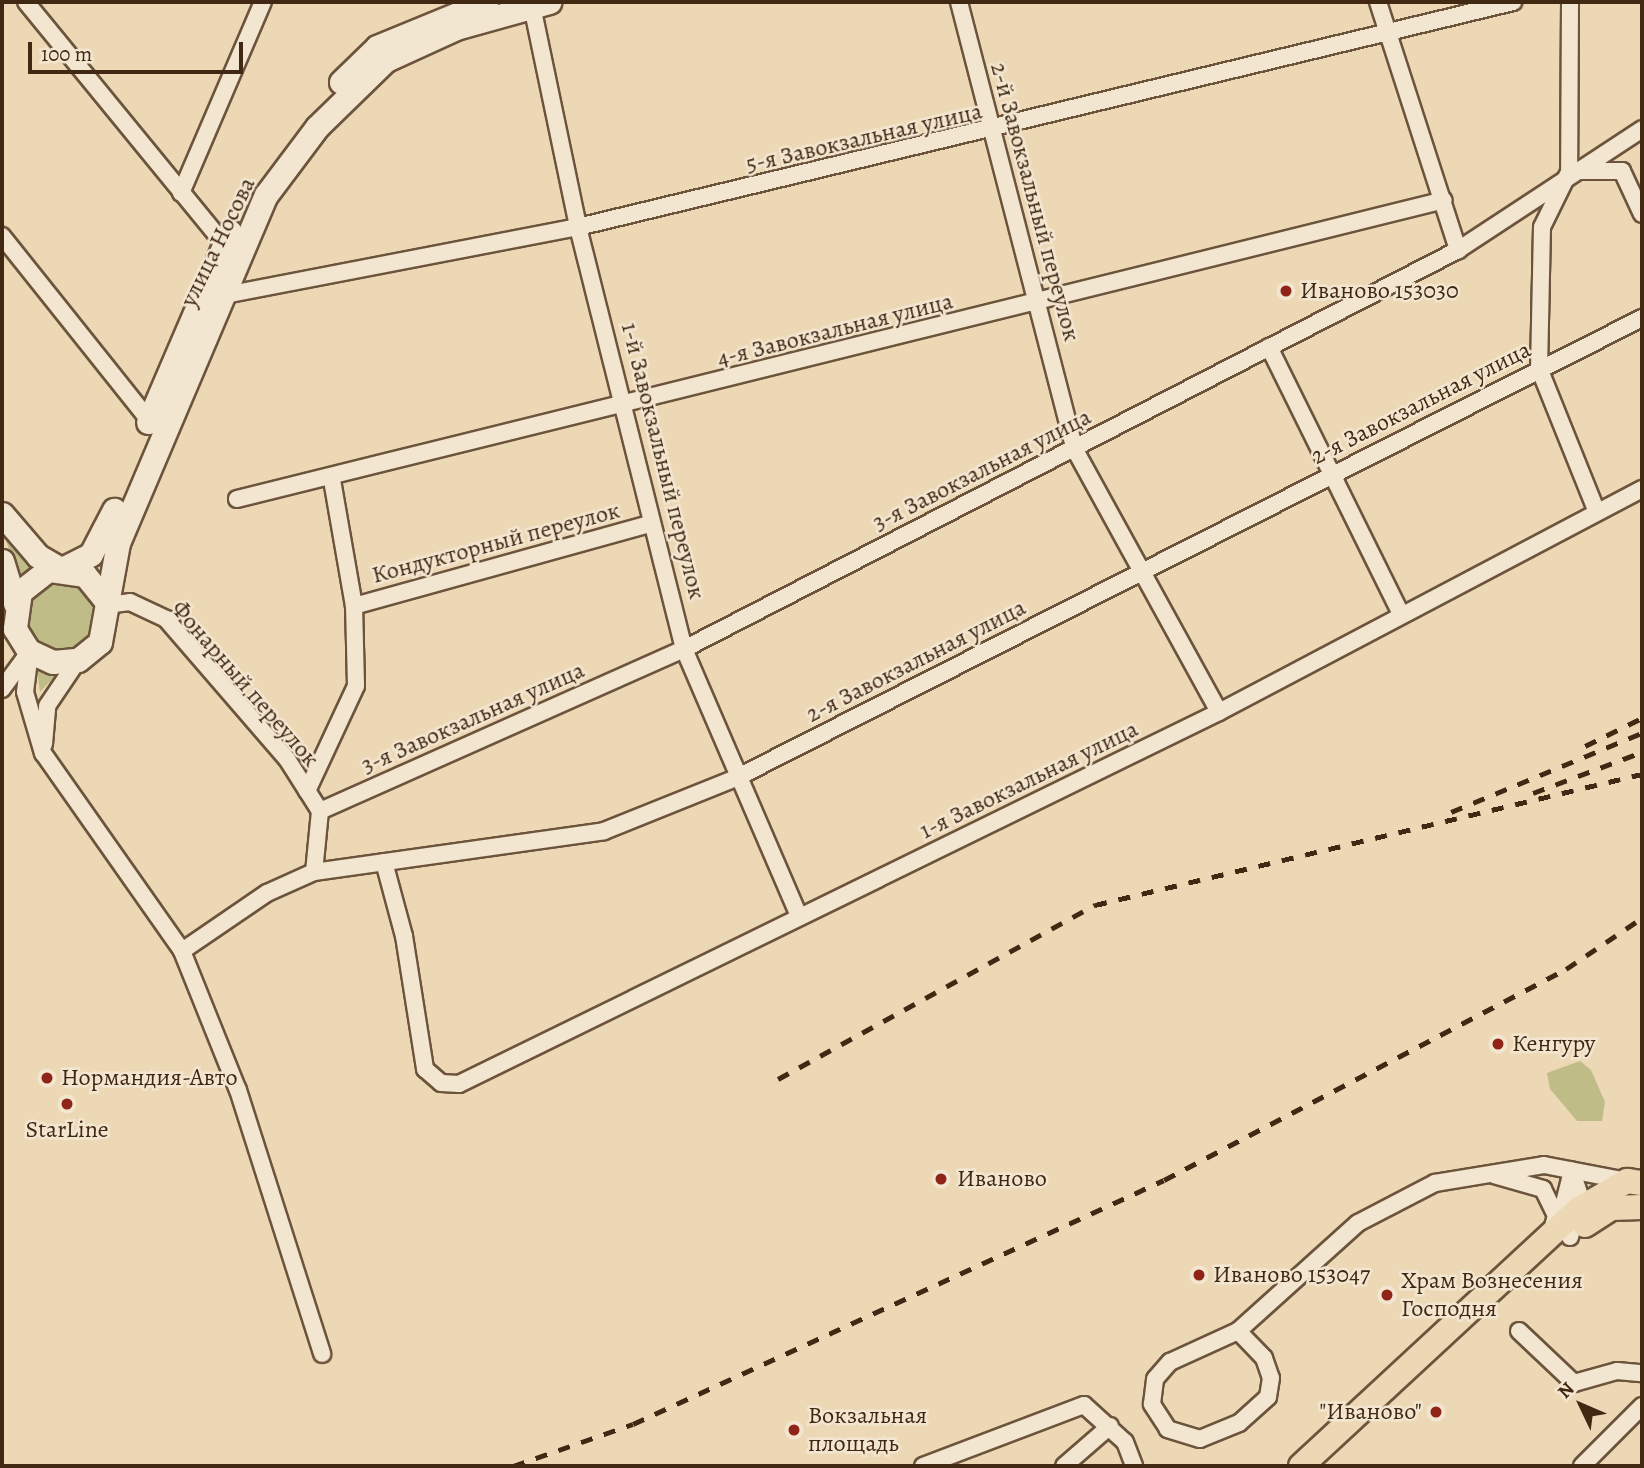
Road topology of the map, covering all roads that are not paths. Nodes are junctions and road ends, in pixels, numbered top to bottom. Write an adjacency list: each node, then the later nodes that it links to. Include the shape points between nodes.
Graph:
1 (26, 2): 13 (street)
2 (263, 2): 13 (street)
3 (486, 2): 18 (main road, улица Носова, via 377,47 305,117 253,189)
4 (959, 2): 11 (street, 2-й Завокзальный переулок)
5 (1378, 2): 9 (street)
6 (1513, 2): 9 (street, 5-я Завокзальная улица)
7 (1570, 2): 12 (street)
8 (538, 3): 16 (street, 1-й Завокзальный переулок); 18 (main road, улица Носова, via 456,28 386,60 317,127)
9 (1386, 33): 11 (street, 5-я Завокзальная улица); 14 (street)
10 (1642, 130): 12 (street, 3-я Завокзальная улица)
11 (990, 132): 16 (street, 5-я Завокзальная улица); 21 (street, 2-й Завокзальный переулок)
12 (1570, 172): 15 (street, via 1622,171); 19 (street, 3-я Завокзальная улица, via 1500,228); 24 (street, via 1542,227)
13 (181, 193): 18 (street)
14 (1444, 200): 19 (street); 21 (street, 4-я Завокзальная улица)
15 (1642, 214)
16 (578, 227): 20 (street, 5-я Завокзальная улица); 25 (street, 1-й Завокзальный переулок)
17 (2, 236): 26 (street)
18 (231, 247): 20 (main road, улица Носова); 26 (main road, улица Носова)
19 (1458, 250): 23 (street, 3-я Завокзальная улица)
20 (220, 296): 26 (main road, улица Носова)
21 (1041, 302): 25 (street, 4-я Завокзальная улица); 27 (street, 2-й Завокзальный переулок)
22 (1642, 318): 24 (street, 2-я Завокзальная улица)
23 (1269, 347): 27 (street, 3-я Завокзальная улица); 28 (street)
24 (1539, 369): 28 (street, 2-я Завокзальная улица); 32 (street)
25 (620, 406): 29 (street, 4-я Завокзальная улица); 34 (street, 1-й Завокзальный переулок)
26 (156, 422): 36 (main road, улица Носова, via 101,541); 39 (main road, улица Носова, via 118,542)
27 (1074, 448): 37 (street, 2-й Завокзальный переулок); 42 (street, 3-я Завокзальная улица)
28 (1331, 475): 37 (street, 2-я Завокзальная улица); 41 (street)
29 (332, 480): 31 (street, 4-я Завокзальная улица); 40 (street)
30 (1642, 489): 32 (street, 1-я Завокзальная улица)
31 (237, 499)
32 (1596, 510): 41 (street, 1-я Завокзальная улица)
33 (2, 514): 36 (main road, via 38,556)
34 (650, 524): 40 (street, Кондукторный переулок); 42 (street, 1-й Завокзальный переулок)
35 (2, 561): 38 (main road)
36 (62, 568): 38 (main road, via 27,583); 39 (main road, via 94,582)
37 (1141, 572): 46 (street, 2-й Завокзальный переулок); 48 (street, 2-я Завокзальная улица)
38 (15, 603): 43 (main road, via 15,629)
39 (106, 603): 44 (main road, via 100,642); 49 (street, Фонарный переулок, via 130,602 166,619)
40 (354, 606): 49 (street, via 356,686)
41 (1401, 614): 46 (street, 1-я Завокзальная улица)
42 (684, 649): 48 (street, 1-й Завокзальный переулок); 50 (street, 3-я Завокзальная улица)
43 (30, 652): 44 (main road, via 53,662); 45 (street); 47 (street, via 25,692)
44 (78, 660): 47 (street, via 47,706)
45 (2, 689)
46 (1219, 712): 53 (street, 1-я Завокзальная улица)
47 (43, 753): 54 (street)
48 (738, 777): 51 (street, 2-я Завокзальная улица, via 604,831); 53 (street, 1-й Завокзальный переулок)
49 (307, 791): 50 (street, Фонарный переулок)
50 (320, 811): 52 (street)
51 (384, 862): 52 (street, 2-я Завокзальная улица); 53 (street, 1-я Завокзальная улица, via 429,1074 459,1084)
52 (314, 872): 54 (street, 2-я Завокзальная улица, via 267,894)
53 (799, 916)
54 (182, 951): 62 (street, via 238,1090)
55 (1572, 1171): 56 (street, via 1544,1165); 57 (street); 58 (street); 59 (street)
56 (1481, 1172): 59 (street, via 1543,1189); 60 (street, via 1387,1203 1336,1241)
57 (1630, 1193): 58 (main road); 59 (main road)
58 (1579, 1209): 59 (main road)
59 (1560, 1233): 69 (main road); 70 (main road)
60 (1238, 1331): 60 (street, via 1170,1362 1155,1379 1152,1404 1168,1429 1200,1439 1256,1412 1268,1397 1271,1378 1264,1358)
61 (1519, 1331): 63 (street, via 1574,1383 1617,1371)
62 (322, 1354)
63 (1642, 1373)
64 (1642, 1406): 71 (street)
65 (1110, 1426): 66 (street, via 1093,1409 1073,1407); 67 (street); 68 (street, via 1125,1441)
66 (923, 1466)
67 (1064, 1466)
68 (1134, 1466)
69 (1301, 1466)
70 (1325, 1466)
71 (1582, 1466)

